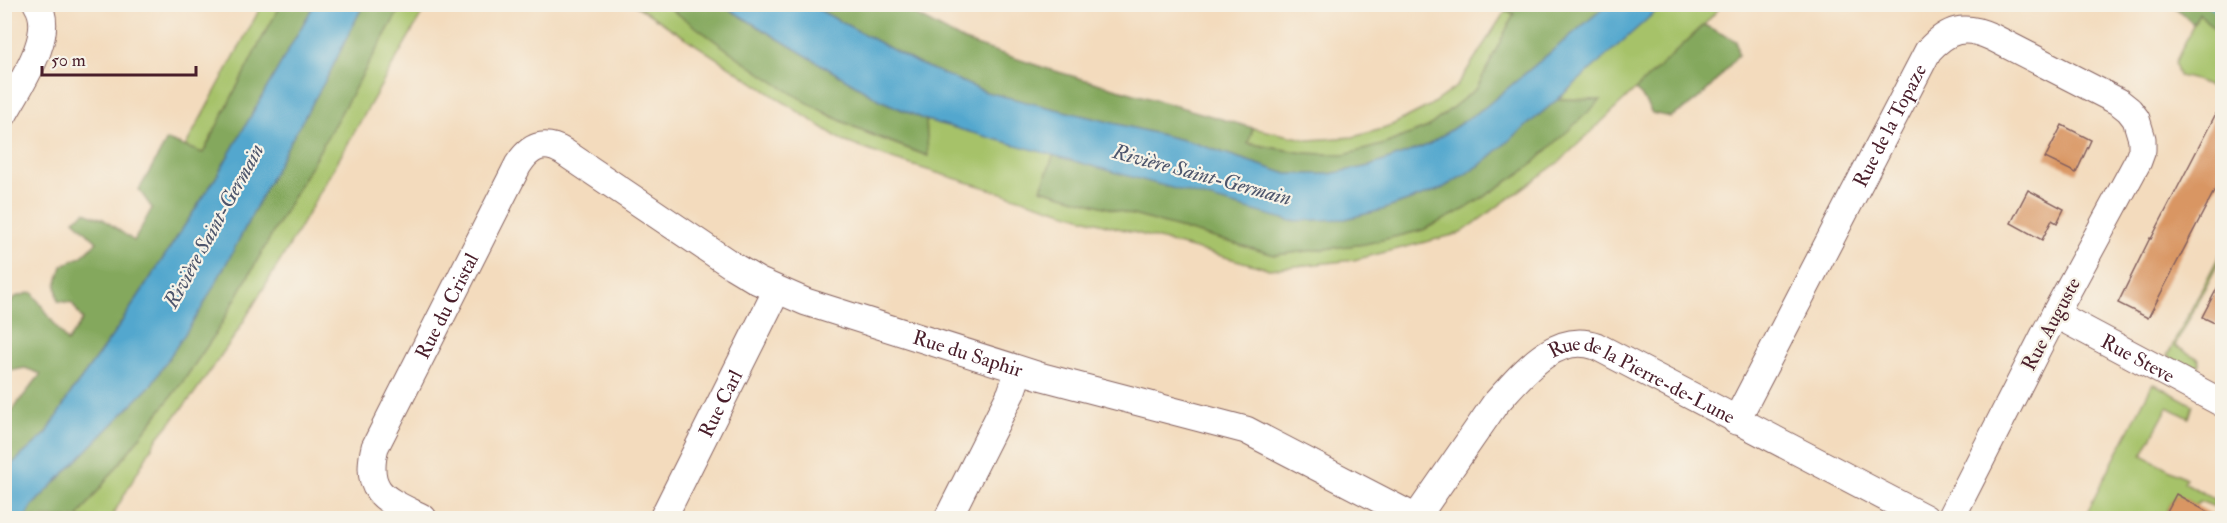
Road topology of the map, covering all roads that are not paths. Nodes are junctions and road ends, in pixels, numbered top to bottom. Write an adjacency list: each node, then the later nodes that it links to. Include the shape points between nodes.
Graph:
1 (37, 4): 2 (street, via 43,18 42,40)
2 (4, 114)
3 (2140, 128): 6 (street, Rue Auguste, via 2142,150 2138,161); 9 (street, Rue de la Topaze, via 2119,102 1979,31 1958,30 1939,39 1928,51)
4 (540, 145): 5 (street, Rue du Saphir, via 564,152 733,266); 11 (street, Rue du Cristal, via 529,150 518,165 384,428 372,459 375,487)
5 (777, 290): 7 (street, Rue du Saphir); 12 (street, Rue Carl)
6 (2055, 314): 8 (street, Rue Steve); 15 (street, Rue Auguste)
7 (1019, 370): 10 (street, Rue du Saphir, via 1246,430); 13 (street)
8 (2223, 403)
9 (1736, 421): 10 (street, Rue de la Pierre-de-Lune, via 1596,346 1565,344 1549,352 1495,404); 14 (street, Rue de la Pierre-de-Lune)
10 (1416, 518)
11 (423, 519)
12 (663, 519)
13 (948, 519)
14 (1925, 519)
15 (1951, 519)

